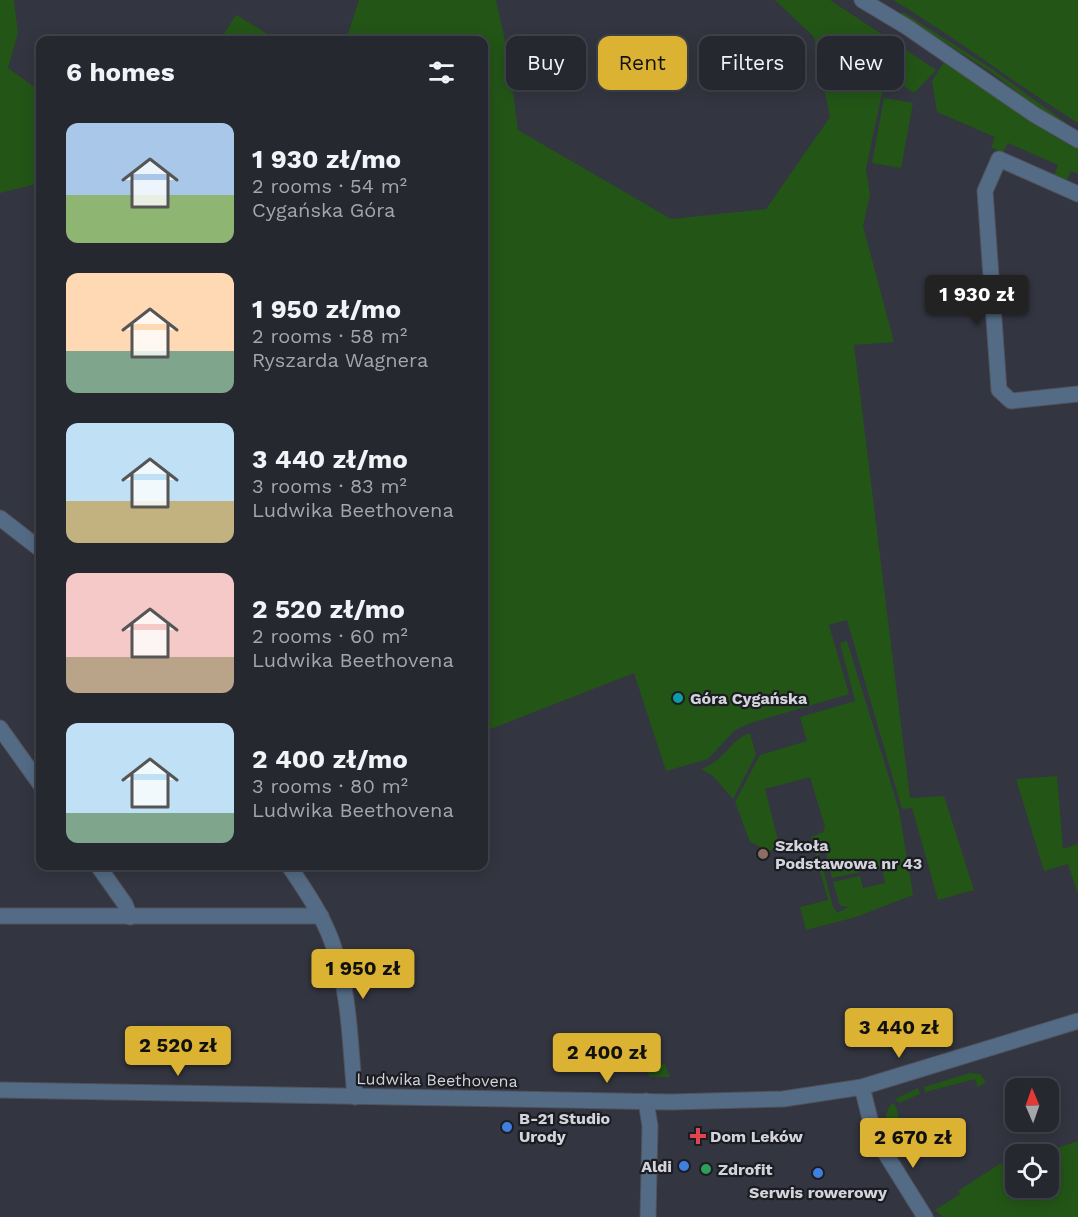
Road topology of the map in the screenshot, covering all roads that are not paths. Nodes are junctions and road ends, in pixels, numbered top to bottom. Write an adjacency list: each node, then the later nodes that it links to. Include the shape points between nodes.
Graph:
1 (862, 0): 2 (street)
2 (1078, 140)
3 (1078, 194): 4 (street, via 999,159 985,191 999,390 1011,401)
4 (1078, 394)
5 (0, 518): 6 (street)
6 (36, 546)
7 (0, 728): 8 (street)
8 (36, 778)
9 (101, 870): 13 (street)
10 (292, 870): 12 (street)
11 (0, 916): 13 (street)
12 (321, 916): 13 (street); 17 (street, via 344,986)
13 (130, 917)
14 (1078, 1021): 15 (street, Ludwika Beethovena)
15 (862, 1087): 18 (street, Ludwika Beethovena, via 783,1099); 20 (street, via 874,1135)
16 (0, 1090): 17 (street, Ludwika Beethovena)
17 (355, 1096): 18 (street, Ludwika Beethovena)
18 (646, 1101): 19 (street, via 650,1126)
19 (648, 1217)
20 (925, 1217)

